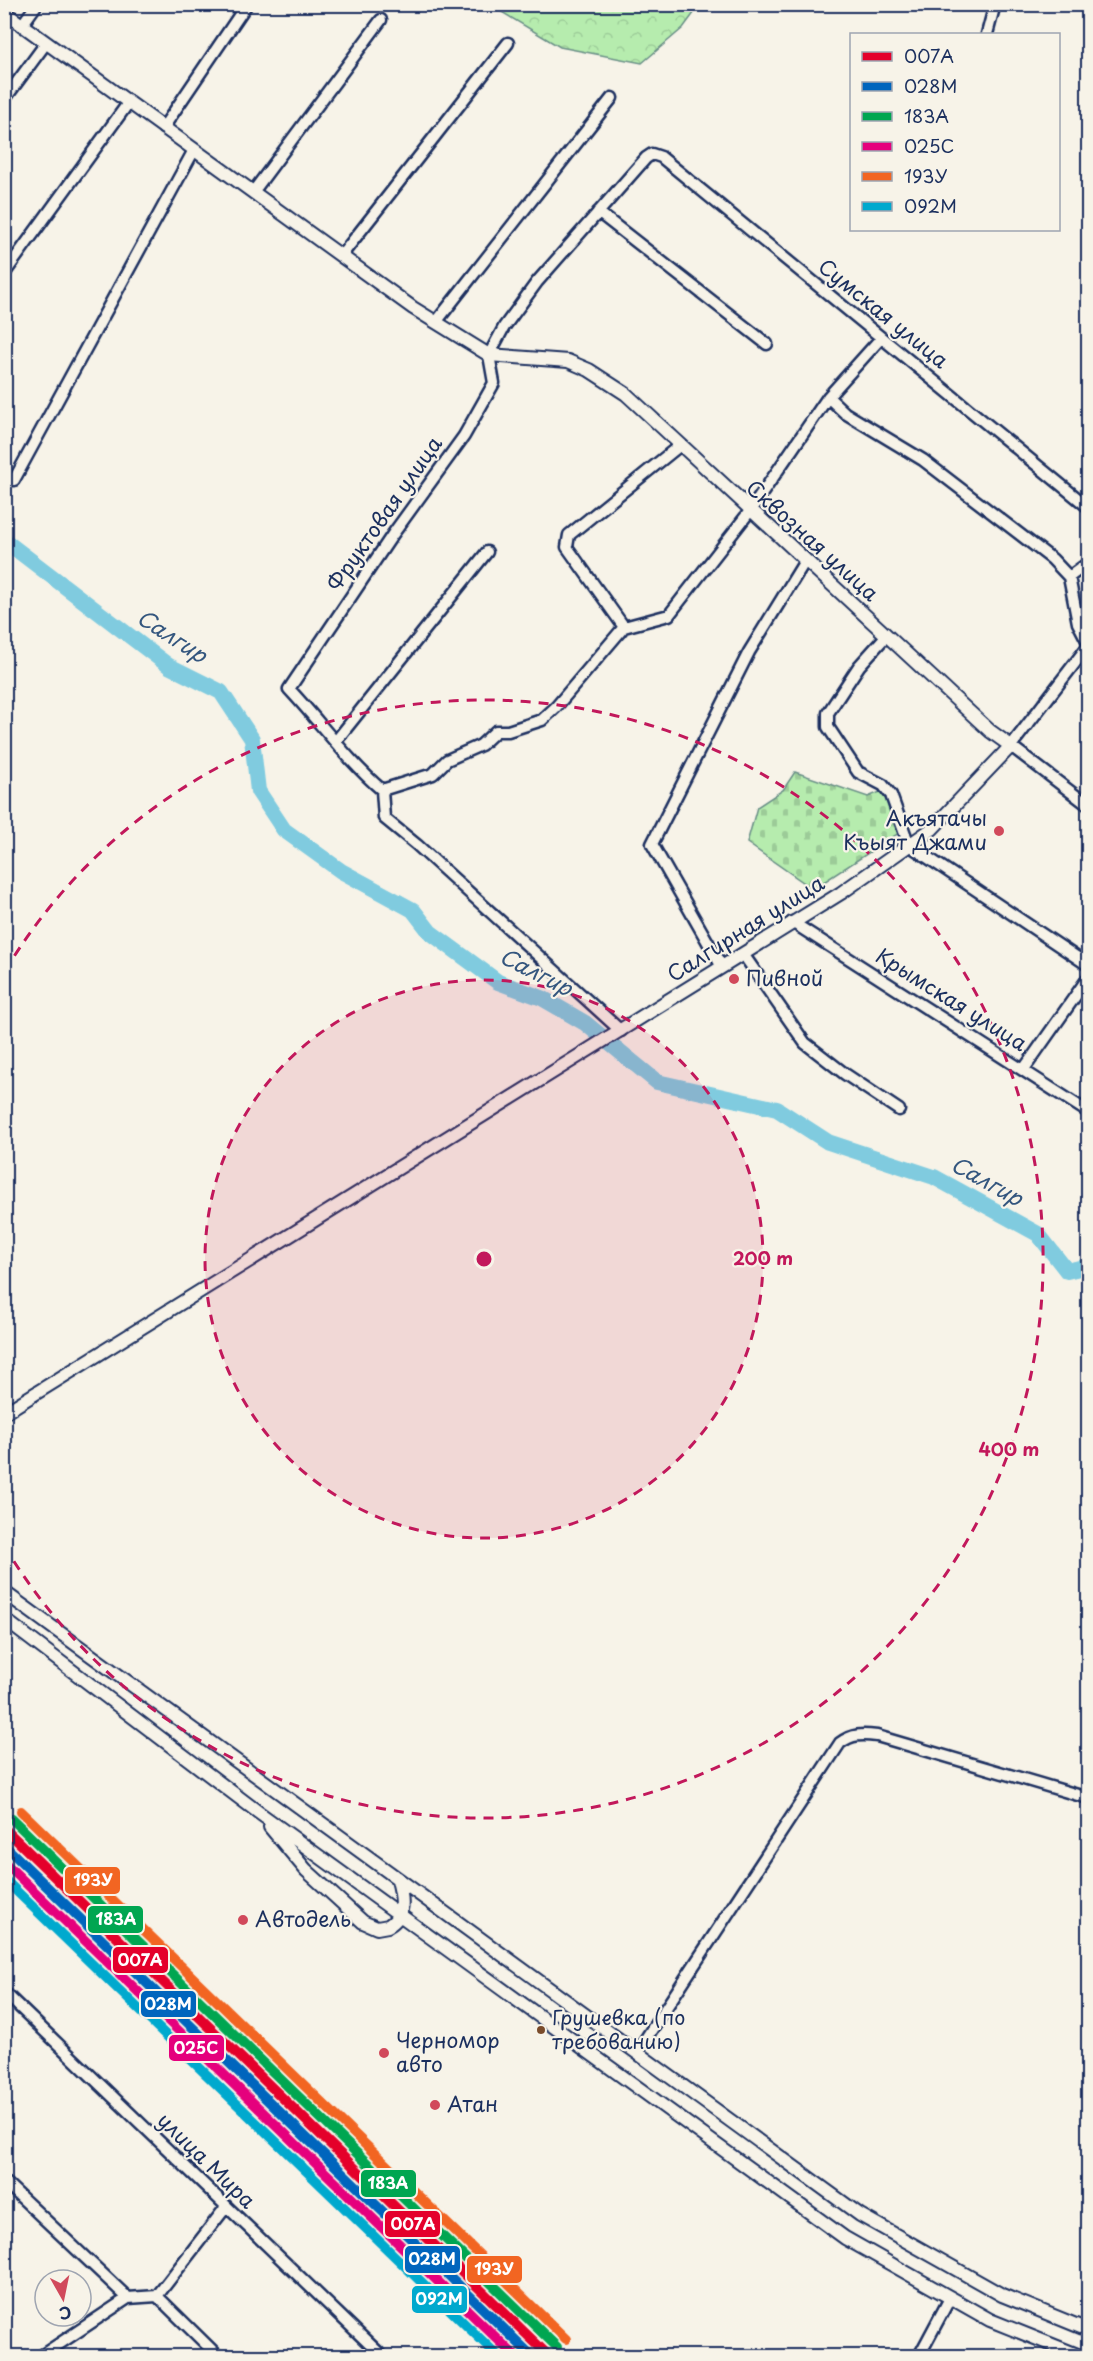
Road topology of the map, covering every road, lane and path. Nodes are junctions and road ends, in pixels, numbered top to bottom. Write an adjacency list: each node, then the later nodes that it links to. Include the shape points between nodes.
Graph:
1 (37, 4): 6 (street)
2 (247, 4): 13 (street)
3 (995, 4): 7 (street)
4 (4, 12): 6 (main road)
5 (381, 20): 15 (street)
6 (22, 25): 8 (main road)
7 (987, 33)
8 (46, 43): 11 (street); 12 (main road)
9 (508, 43): 17 (street)
10 (612, 98): 19 (street)
11 (4, 100)
12 (129, 102): 13 (main road); 18 (street)
13 (163, 128): 14 (main road)
14 (194, 150): 15 (main road); 25 (street)
15 (253, 192): 17 (main road)
16 (598, 212): 20 (street, Сумская улица, via 646,158 652,154 661,157); 21 (street); 22 (street, via 537,282)
17 (341, 256): 19 (main road)
18 (4, 274)
19 (437, 321): 22 (main road)
20 (881, 338): 23 (street); 26 (street, Сумская улица)
21 (767, 344)
22 (489, 355): 24 (main road, Сквозная улица, via 548,358 589,370 626,394); 35 (street, Фруктовая улица, via 494,383 464,436 289,689)
23 (828, 397): 27 (street); 31 (street, via 845,413 923,460 1052,559)
24 (679, 446): 27 (main road, Сквозная улица); 32 (street, via 568,535 566,541)
25 (14, 480)
26 (1089, 507)
27 (750, 511): 29 (main road, Сквозная улица); 32 (street, via 669,615)
28 (487, 552): 35 (street)
29 (805, 561): 33 (main road, Сквозная улица); 43 (street, via 749,652 651,844)
30 (1089, 563): 31 (street)
31 (1069, 577): 34 (street, via 1078,623)
32 (624, 627): 37 (street, via 542,720 496,731 481,745 447,760 433,774)
33 (886, 636): 36 (main road, Сквозная улица); 39 (street, via 859,666 826,719 858,772 883,785 891,795)
34 (1089, 644): 36 (street, Салгирная улица)
35 (336, 741): 37 (street, via 356,768)
36 (1011, 746): 38 (street, Сквозная улица); 39 (main road, Салгирная улица, via 932,829)
37 (382, 789): 45 (street, via 384,818)
38 (1089, 804)
39 (909, 845): 40 (main road, Салгирная улица); 42 (street)
40 (792, 922): 41 (main road, Салгирная улица); 46 (street, Крымская улица)
41 (744, 954): 43 (main road, Салгирная улица); 47 (street, via 805,1043)
42 (1089, 965)
43 (722, 967): 45 (main road, Салгирная улица)
44 (1089, 978): 46 (street)
45 (619, 1032): 49 (main road, Салгирная улица)
46 (1024, 1070): 48 (street, Крымская улица)
47 (899, 1110)
48 (1089, 1112)
49 (4, 1413)
50 (4, 1592): 54 (main road)
51 (4, 1619): 53 (main road)
52 (1089, 1798): 57 (street, via 877,1736 848,1737)
53 (258, 1812): 55 (main road); 55 (main road, via 306,1870 363,1922 377,1928)
54 (398, 1880): 55 (main road, via 403,1897); 57 (main road)
55 (397, 1919): 62 (main road, via 422,1930 845,2238)
56 (4, 1992): 59 (street, улица Мира)
57 (637, 2052): 63 (main road, via 860,2215 1002,2295)
58 (4, 2181): 61 (street)
59 (226, 2207): 60 (street); 66 (street, улица Мира)
60 (158, 2295): 61 (street); 65 (street)
61 (128, 2298): 64 (street)
62 (950, 2298): 67 (street); 68 (main road, via 990,2320)
63 (1089, 2330)
64 (41, 2356)
65 (218, 2356)
66 (382, 2356)
67 (919, 2356)
68 (1080, 2356)

